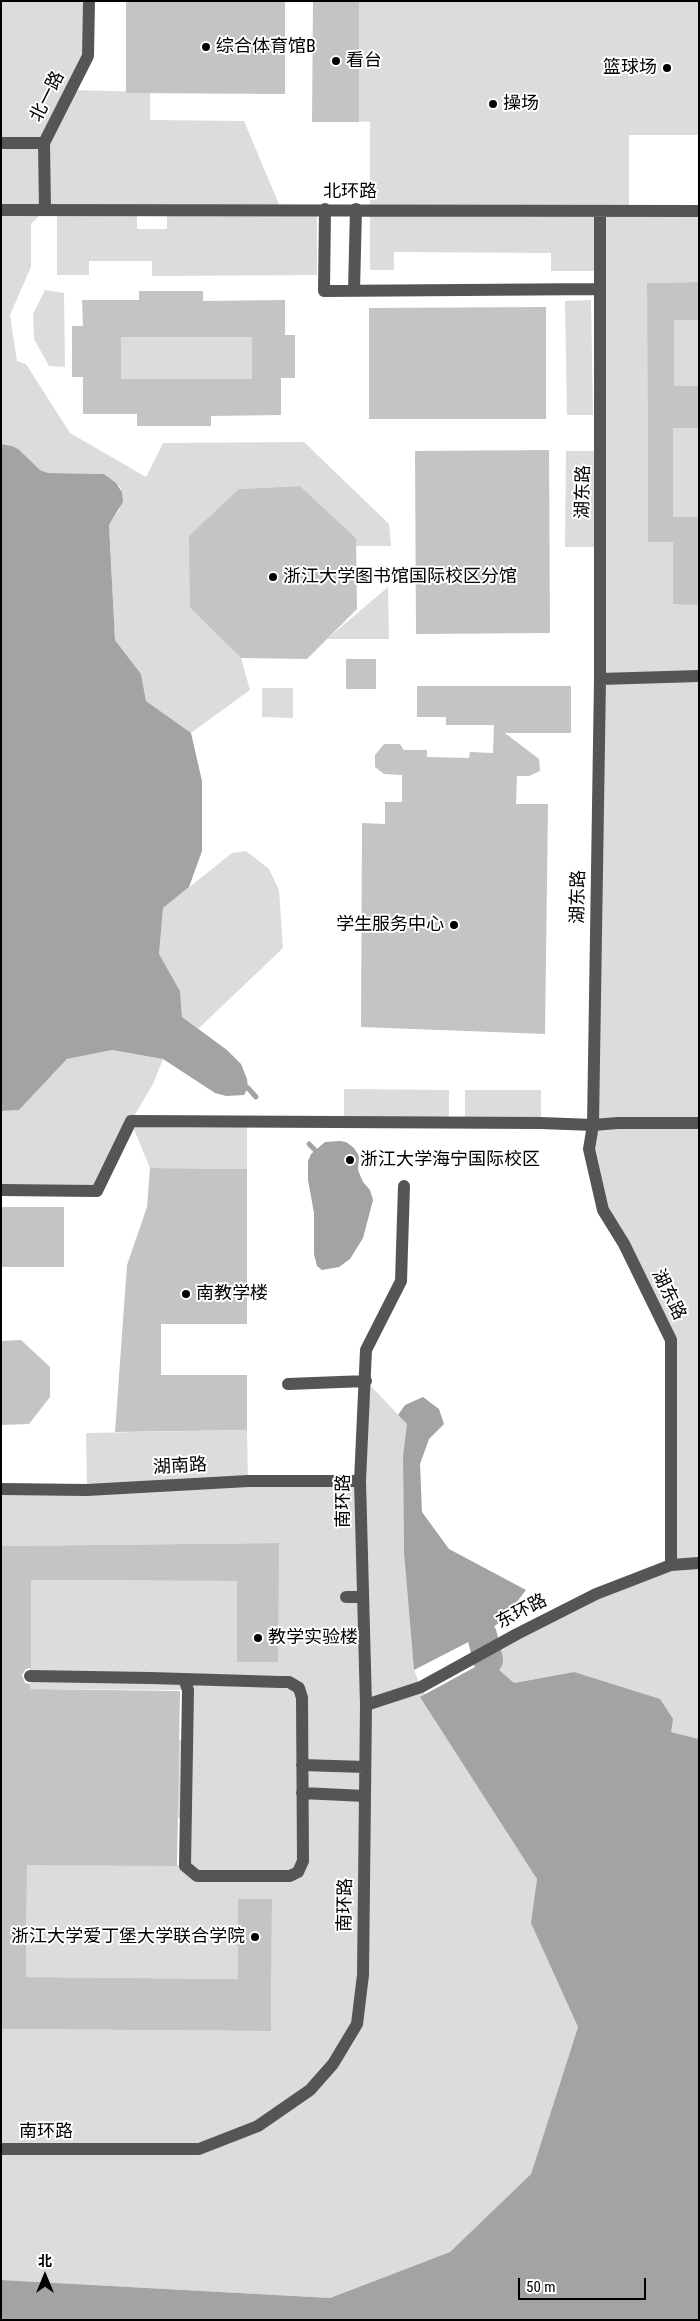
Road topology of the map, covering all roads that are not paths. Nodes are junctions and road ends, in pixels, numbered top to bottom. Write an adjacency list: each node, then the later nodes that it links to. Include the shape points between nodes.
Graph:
1 (89, 1): 3 (street, 北一路, via 88,56)
2 (1, 143): 3 (street)
3 (44, 143): 7 (street, 北一路)
4 (325, 209): 11 (street, via 324,291)
5 (356, 209): 11 (street)
6 (1, 210): 7 (street, 北环路)
7 (45, 210): 8 (street, 北环路)
8 (600, 211): 9 (street, 北环路); 10 (street, 湖东路)
9 (699, 211)
10 (600, 289): 11 (street); 13 (street, 湖东路)
11 (354, 291)
12 (699, 676): 13 (street)
13 (600, 679): 15 (street, 湖东路)
14 (699, 1123): 15 (street)
15 (593, 1125): 17 (street, via 131,1121 97,1191); 23 (street, 湖东路, via 588,1149 602,1210 624,1244 671,1340)
16 (404, 1186): 18 (street, 南环路, via 401,1281 366,1350)
17 (1, 1190)
18 (366, 1381): 19 (street); 20 (street, 南环路)
19 (288, 1384)
20 (360, 1481): 21 (street, 湖南路, via 248,1481 87,1490); 25 (street, 南环路)
21 (4, 1486)
22 (699, 1563): 23 (street, 东环路)
23 (671, 1565): 28 (street, 东环路, via 596,1594 516,1634 421,1688)
24 (346, 1597): 25 (street)
25 (363, 1597): 28 (street, 南环路)
26 (30, 1676): 27 (street)
27 (184, 1679): 29 (street, via 289,1682 299,1688 302,1698); 31 (street, via 188,1690 185,1866 197,1876 290,1876 298,1872 302,1861)
28 (366, 1705): 30 (street, 南环路)
29 (302, 1765): 30 (street); 31 (street)
30 (365, 1768): 32 (street, 南环路)
31 (302, 1793): 32 (street)
32 (365, 1796): 33 (street, 南环路, via 363,1975 357,2024 333,2064 310,2090 258,2126 199,2149)
33 (1, 2150)

